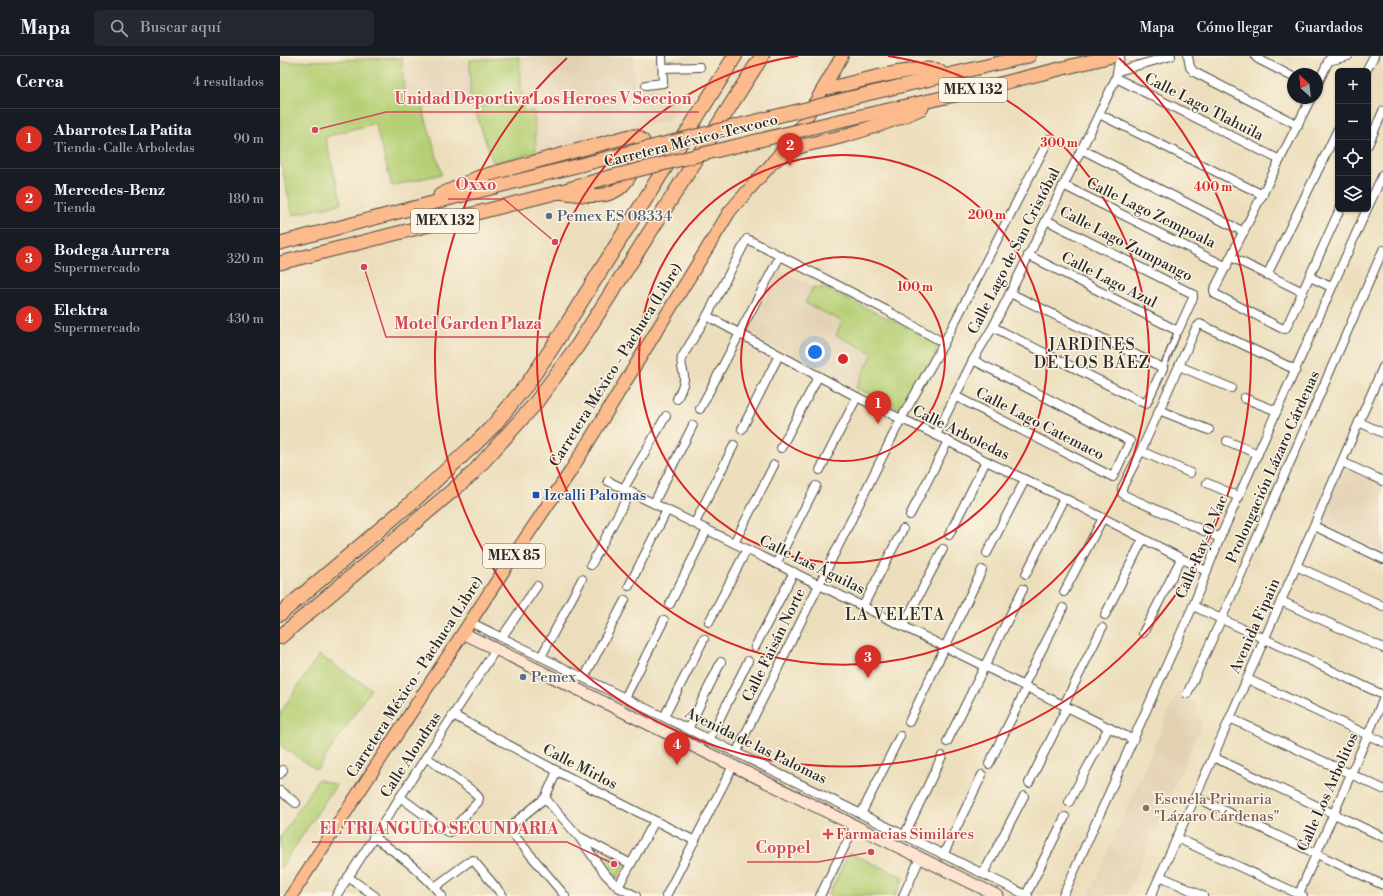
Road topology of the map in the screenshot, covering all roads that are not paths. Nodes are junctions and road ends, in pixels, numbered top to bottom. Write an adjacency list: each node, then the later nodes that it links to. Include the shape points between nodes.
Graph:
1 (662, 56): 15 (street)
2 (735, 56): 141 (highway, via 552,348 499,419 411,503)
3 (762, 56): 151 (highway, via 578,345 534,405 472,474)
4 (842, 56): 22 (main road, Carretera México - Pachuca (Libre) / MEX 85)
5 (1029, 56): 20 (highway, Carretera México-Texcoco / MEX 132)
6 (1112, 56): 23 (highway, Carretera México-Texcoco / MEX 132)
7 (1120, 56): 18 (street, Calle Lago de San Cristóbal)
8 (1171, 56): 18 (street)
9 (1188, 56): 27 (street, via 1194,72)
10 (1255, 56): 19 (street)
11 (1348, 56): 13 (street)
12 (1374, 56): 16 (street)
13 (1330, 58): 17 (street)
14 (700, 67): 15 (street)
15 (663, 68): 21 (street, via 663,83)
16 (1368, 68)
17 (1323, 73)
18 (1117, 74): 26 (street, Calle Lago de San Cristóbal); 32 (street, Calle Lago Tlahuila)
19 (1287, 74)
20 (943, 76): 22 (highway, via 936,69 924,68); 39 (highway, Carretera México-Texcoco / MEX 132, bridge)
21 (646, 85)
22 (824, 88): 33 (main road, Carretera México - Pachuca (Libre) / MEX 85, via 803,123)
23 (946, 97): 33 (highway, via 915,112 842,137 798,146); 36 (highway, Carretera México-Texcoco / MEX 132, bridge, via 609,177)
24 (1307, 104): 27 (street)
25 (1383, 110): 30 (street)
26 (1099, 114): 31 (street, Calle Lago de San Cristóbal); 37 (street)
27 (1298, 124): 32 (street)
28 (1335, 135): 51 (street)
29 (1049, 139): 60 (street, Calle Faisán Norte)
30 (1370, 140)
31 (1081, 149): 35 (street, Calle Lago de San Cristóbal); 43 (street)
32 (1280, 160): 37 (street)
33 (774, 161): 145 (main road, Carretera México - Pachuca (Libre) / MEX 85, via 730,211 570,472)
34 (1383, 174): 38 (street, Calle Ray-O-Vac)
35 (1063, 185): 42 (street, Calle Lago de San Cristóbal); 50 (street, Calle Lago Zempoala)
36 (558, 192): 39 (highway, via 600,195 618,190 629,178 644,150 643,141 633,136 479,176); 49 (highway, Carretera México-Texcoco / MEX 132)
37 (1263, 195): 43 (street)
38 (1371, 201)
39 (425, 204): 44 (highway, Carretera México-Texcoco / MEX 132)
40 (1339, 212): 52 (street)
41 (1366, 212): 53 (street, Calle Ray-O-Vac)
42 (1046, 220): 46 (street, Calle Lago de San Cristóbal); 59 (street, Calle Lago Zumpango, via 1193,294)
43 (1244, 232): 48 (street)
44 (280, 243)
45 (1383, 250): 144 (street, Prolongación Lázaro Cárdenas)
46 (1028, 255): 55 (street, Calle Lago de San Cristóbal); 59 (street, Calle Lago Azul)
47 (780, 256): 56 (street, via 747,240); 58 (street); 60 (street)
48 (1232, 258): 50 (street); 51 (street)
49 (280, 263)
50 (1227, 267): 54 (street, via 1214,294 1284,329)
51 (1267, 275): 54 (street)
52 (1310, 277): 53 (street); 54 (street)
53 (1331, 287): 66 (street, Calle Ray-O-Vac)
54 (1303, 292)
55 (1010, 293): 57 (street, Calle Lago de San Cristóbal); 65 (street)
56 (707, 316): 58 (street, Calle Arboledas); 73 (street, via 682,356 684,384)
57 (992, 327): 62 (street, Calle Lago de San Cristóbal); 65 (street, via 1146,404)
58 (741, 331): 61 (street, Calle Arboledas); 74 (street)
59 (1178, 331): 65 (street)
60 (944, 343): 78 (street, Calle Faisán Norte)
61 (779, 354): 67 (street, Calle Arboledas); 81 (street)
62 (973, 360): 70 (street, Calle Lago de San Cristóbal); 70 (street, Calle Lago Catemaco, via 1130,441 1113,477)
63 (1179, 366): 66 (street, via 1200,324); 69 (street); 75 (street)
64 (1383, 367): 68 (street, Avenida Fipain)
65 (1163, 368)
66 (1296, 370): 76 (street, Calle Ray-O-Vac)
67 (818, 376): 71 (street, Calle Arboledas); 88 (street)
68 (1380, 383): 79 (street, Avenida Fipain)
69 (1231, 388)
70 (955, 396): 84 (street, Calle Lago de San Cristóbal)
71 (858, 397): 78 (street, Calle Arboledas); 94 (street)
72 (1244, 398): 76 (street)
73 (677, 399)
74 (700, 409)
75 (1160, 410): 82 (street); 89 (street)
76 (1277, 411): 90 (street, Calle Ray-O-Vac)
77 (666, 416): 101 (street)
78 (901, 419): 84 (street, Calle Arboledas); 129 (street, Calle Faisán Norte)
79 (1359, 422): 83 (street); 92 (street, Avenida Fipain)
80 (693, 425): 104 (street)
81 (742, 429)
82 (1209, 430)
83 (1383, 433)
84 (936, 435): 85 (street, Calle Arboledas)
85 (948, 441): 91 (street, Calle Arboledas); 106 (street)
86 (1227, 441): 90 (street)
87 (734, 446): 108 (street)
88 (781, 448)
89 (1141, 451): 95 (street); 113 (street, via 1122,488 1122,493)
90 (1258, 454): 102 (street, Calle Ray-O-Vac)
91 (986, 461): 96 (street, Calle Arboledas); 112 (street)
92 (1342, 462): 98 (street); 109 (street, Avenida Fipain)
93 (774, 465): 115 (street)
94 (820, 470)
95 (1190, 473)
96 (1025, 480): 103 (street, Calle Arboledas); 118 (street)
97 (608, 481): 101 (street, Calle Las Águilas)
98 (1383, 481)
99 (1207, 483): 102 (street)
100 (816, 486): 121 (street)
101 (627, 490): 104 (street, Calle Las Águilas); 122 (street)
102 (1239, 497): 113 (street, Calle Ray-O-Vac)
103 (1064, 498): 107 (street, Calle Arboledas); 127 (street)
104 (654, 503): 105 (street, Calle Las Águilas)
105 (668, 510): 108 (street, Calle Las Águilas); 131 (street)
106 (910, 515)
107 (1103, 518): 114 (street, Calle Arboledas); 133 (street)
108 (694, 524): 111 (street, Calle Las Águilas)
109 (1314, 526): 120 (street); 123 (street, Avenida Fipain)
110 (903, 529): 137 (street)
111 (707, 530): 115 (street, Calle Las Águilas); 136 (street)
112 (949, 535)
113 (1220, 538): 125 (street, Calle Ray-O-Vac)
114 (1143, 539): 119 (street, Calle Arboledas); 142 (street)
115 (734, 543): 116 (street, Calle Las Águilas)
116 (747, 549): 121 (street, Calle Las Águilas); 146 (street)
117 (943, 549): 147 (street)
118 (987, 553)
119 (1181, 558): 125 (street, Calle Arboledas); 150 (street)
120 (1383, 559)
121 (776, 564): 126 (street, Calle Las Águilas)
122 (591, 565)
123 (1296, 566): 135 (street, Avenida Fipain); 139 (street)
124 (982, 570): 155 (street)
125 (1206, 571): 138 (street, Calle Ray-O-Vac)
126 (794, 572): 129 (street, Calle Las Águilas); 156 (street)
127 (1026, 574)
128 (582, 579): 159 (street)
129 (820, 585): 137 (street, Calle Las Águilas); 183 (street, Calle Faisán Norte)
130 (537, 586): 152 (street)
131 (629, 586)
132 (1023, 589): 162 (street)
133 (1064, 592)
134 (625, 600): 163 (street)
135 (1281, 601): 154 (street, Avenida Fipain); 157 (street)
136 (670, 604)
137 (863, 606): 147 (street, Calle Las Águilas)
138 (1193, 606): 144 (street); 179 (street, Calle Ray-O-Vac)
139 (1383, 606)
140 (1063, 608): 165 (street)
141 (280, 614)
142 (1105, 615)
143 (664, 620): 168 (street)
144 (1221, 620): 154 (street); 166 (street, Prolongación Lázaro Cárdenas)
145 (470, 622): 149 (main road, Carretera México - Pachuca (Libre) / MEX 85); 152 (street, Avenida de las Palomas)
146 (709, 622)
147 (903, 626): 155 (street, Calle Las Águilas)
148 (1102, 628): 170 (street)
149 (463, 633): 158 (main road, Avenida de las Palomas); 223 (main road, Carretera México - Pachuca (Libre) / MEX 85)
150 (1143, 633)
151 (280, 637)
152 (502, 637): 159 (street, Avenida de las Palomas)
153 (704, 639): 172 (street)
154 (1265, 639): 164 (street, Avenida Fipain); 167 (street)
155 (946, 646): 162 (street, Calle Las Águilas); 174 (street)
156 (756, 647)
157 (1383, 648)
158 (496, 649): 171 (street, Calle Alondras); 188 (main road, Avenida de las Palomas)
159 (542, 657): 163 (street, Avenida de las Palomas)
160 (748, 661): 180 (street)
161 (721, 662): 176 (street)
162 (985, 666): 165 (street, Calle Las Águilas); 181 (street)
163 (584, 678): 168 (street, Avenida de las Palomas)
164 (1247, 679): 173 (street, Avenida Fipain); 177 (street)
165 (1025, 686): 170 (street, Calle Las Águilas); 187 (street)
166 (1187, 694)
167 (1383, 695)
168 (625, 698): 172 (street, Avenida de las Palomas)
169 (1383, 700): 177 (street, Calle Los Arbolitos)
170 (1066, 706): 175 (street, Calle Las Águilas); 192 (street)
171 (453, 715): 185 (street, Calle Alondras); 189 (street, Calle Mirlos)
172 (664, 717): 176 (street, Avenida de las Palomas)
173 (1230, 718): 186 (street, Avenida Fipain); 190 (street)
174 (909, 722)
175 (1109, 728): 179 (street, Calle Las Águilas); 199 (street)
176 (688, 729): 180 (street, Avenida de las Palomas)
177 (1368, 735): 182 (street); 190 (street, Calle Los Arbolitos)
178 (900, 736): 201 (street)
179 (1132, 739): 235 (street, Calle Ray-O-Vac)
180 (709, 740): 183 (street, Avenida de las Palomas)
181 (947, 742)
182 (1383, 742)
183 (736, 753): 201 (street, Avenida de las Palomas)
184 (942, 756): 206 (street)
185 (426, 757): 196 (street, Calle Alondras); 196 (street, via 474,792 479,798 478,802 450,832)
186 (1213, 757): 197 (street, Avenida Fipain); 202 (street)
187 (989, 764)
188 (733, 766): 205 (main road, Avenida de las Palomas); 211 (street)
189 (557, 771): 198 (street); 204 (street, Calle Mirlos)
190 (1351, 774): 193 (street); 202 (street, Calle Los Arbolitos)
191 (982, 775): 213 (street)
192 (1029, 783)
193 (1383, 789)
194 (280, 791): 200 (street)
195 (1024, 796): 216 (street)
196 (400, 797): 207 (street, Calle Alondras)
197 (1195, 797): 210 (street, Avenida Fipain); 212 (street)
198 (545, 798): 208 (street); 228 (street, via 511,828 513,834)
199 (1069, 802)
200 (296, 803)
201 (860, 814): 206 (street, Avenida de las Palomas)
202 (1334, 814): 209 (street); 212 (street, Calle Los Arbolitos)
203 (1065, 817): 234 (street)
204 (655, 821): 211 (street, Calle Mirlos); 215 (street)
205 (855, 826): 214 (main road, Avenida de las Palomas); 231 (street)
206 (904, 836): 213 (street, Avenida de las Palomas)
207 (374, 837): 218 (street, Calle Alondras); 220 (street, via 412,864)
208 (579, 837): 215 (street); 221 (street)
209 (1383, 837)
210 (1177, 838): 217 (street, Avenida Fipain); 222 (street)
211 (695, 841): 230 (street)
212 (1316, 854): 219 (street); 222 (street, Calle Los Arbolitos)
213 (943, 855): 216 (street, Avenida de las Palomas)
214 (920, 858): 232 (street); 233 (main road, Avenida de las Palomas)
215 (631, 864): 221 (street)
216 (983, 874): 234 (street, Avenida de las Palomas)
217 (1160, 876): 236 (street, Avenida Fipain); 237 (street)
218 (348, 877): 224 (street, Calle Alondras); 225 (street)
219 (1383, 885)
220 (435, 887): 226 (street); 227 (street, via 473,860)
221 (618, 887): 229 (street)
222 (1300, 895)
223 (291, 896)
224 (336, 896)
225 (375, 896)
226 (442, 896)
227 (503, 896)
228 (565, 896)
229 (636, 896)
230 (666, 896)
231 (820, 896)
232 (903, 896)
233 (998, 896)
234 (1027, 896)
235 (1062, 896)
236 (1151, 896)
237 (1202, 896)

